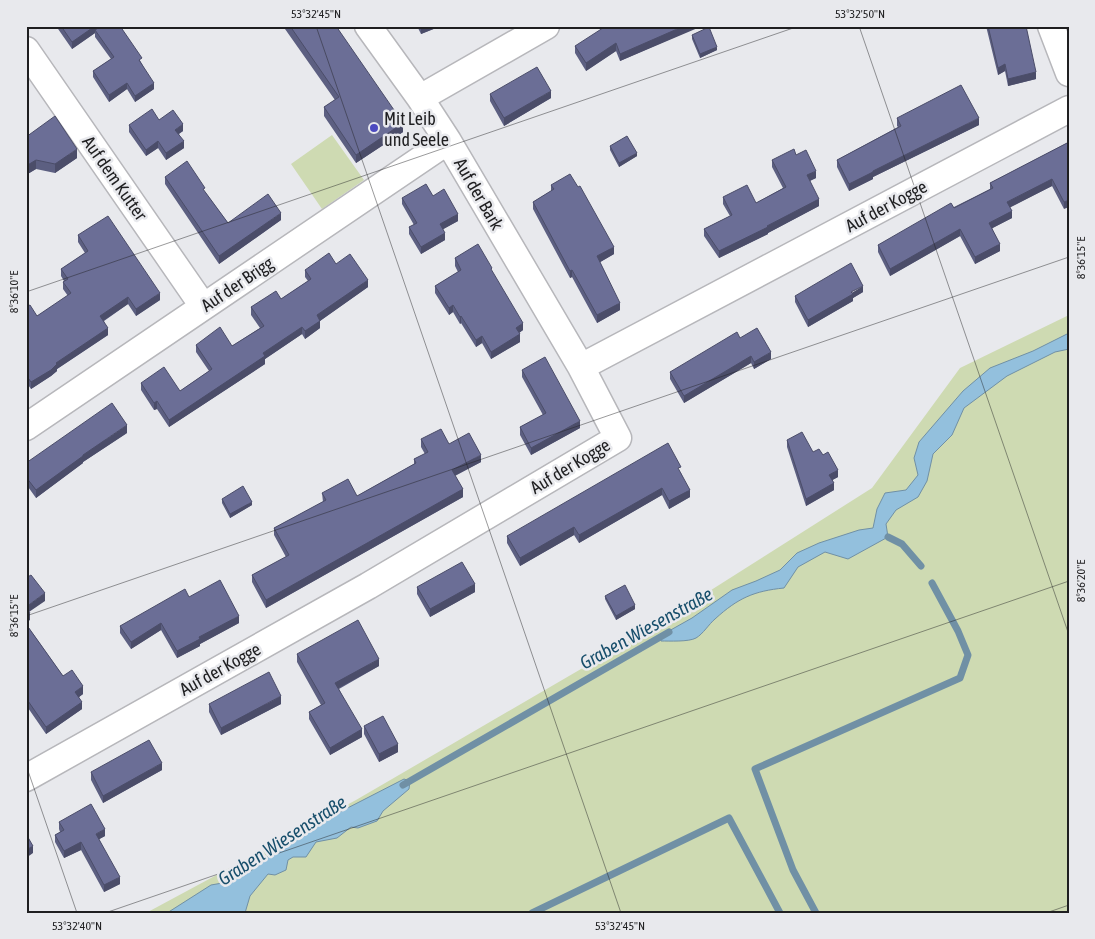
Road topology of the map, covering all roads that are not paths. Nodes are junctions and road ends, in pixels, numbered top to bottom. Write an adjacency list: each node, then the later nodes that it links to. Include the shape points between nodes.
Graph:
1 (368, 26): 6 (street, Auf der Bark)
2 (546, 26): 6 (street)
3 (1051, 26): 5 (street)
4 (29, 58): 9 (street, Auf dem Kutter)
5 (1069, 73)
6 (420, 98): 8 (street, Auf der Bark)
7 (1069, 110): 10 (street, Auf der Kogge)
8 (448, 141): 9 (street, Auf der Brigg); 10 (street, Auf der Bark)
9 (203, 306): 11 (street, Auf der Brigg)
10 (581, 367): 12 (street, Auf der Kogge, via 618,438 368,586)
11 (26, 428)
12 (26, 778)

